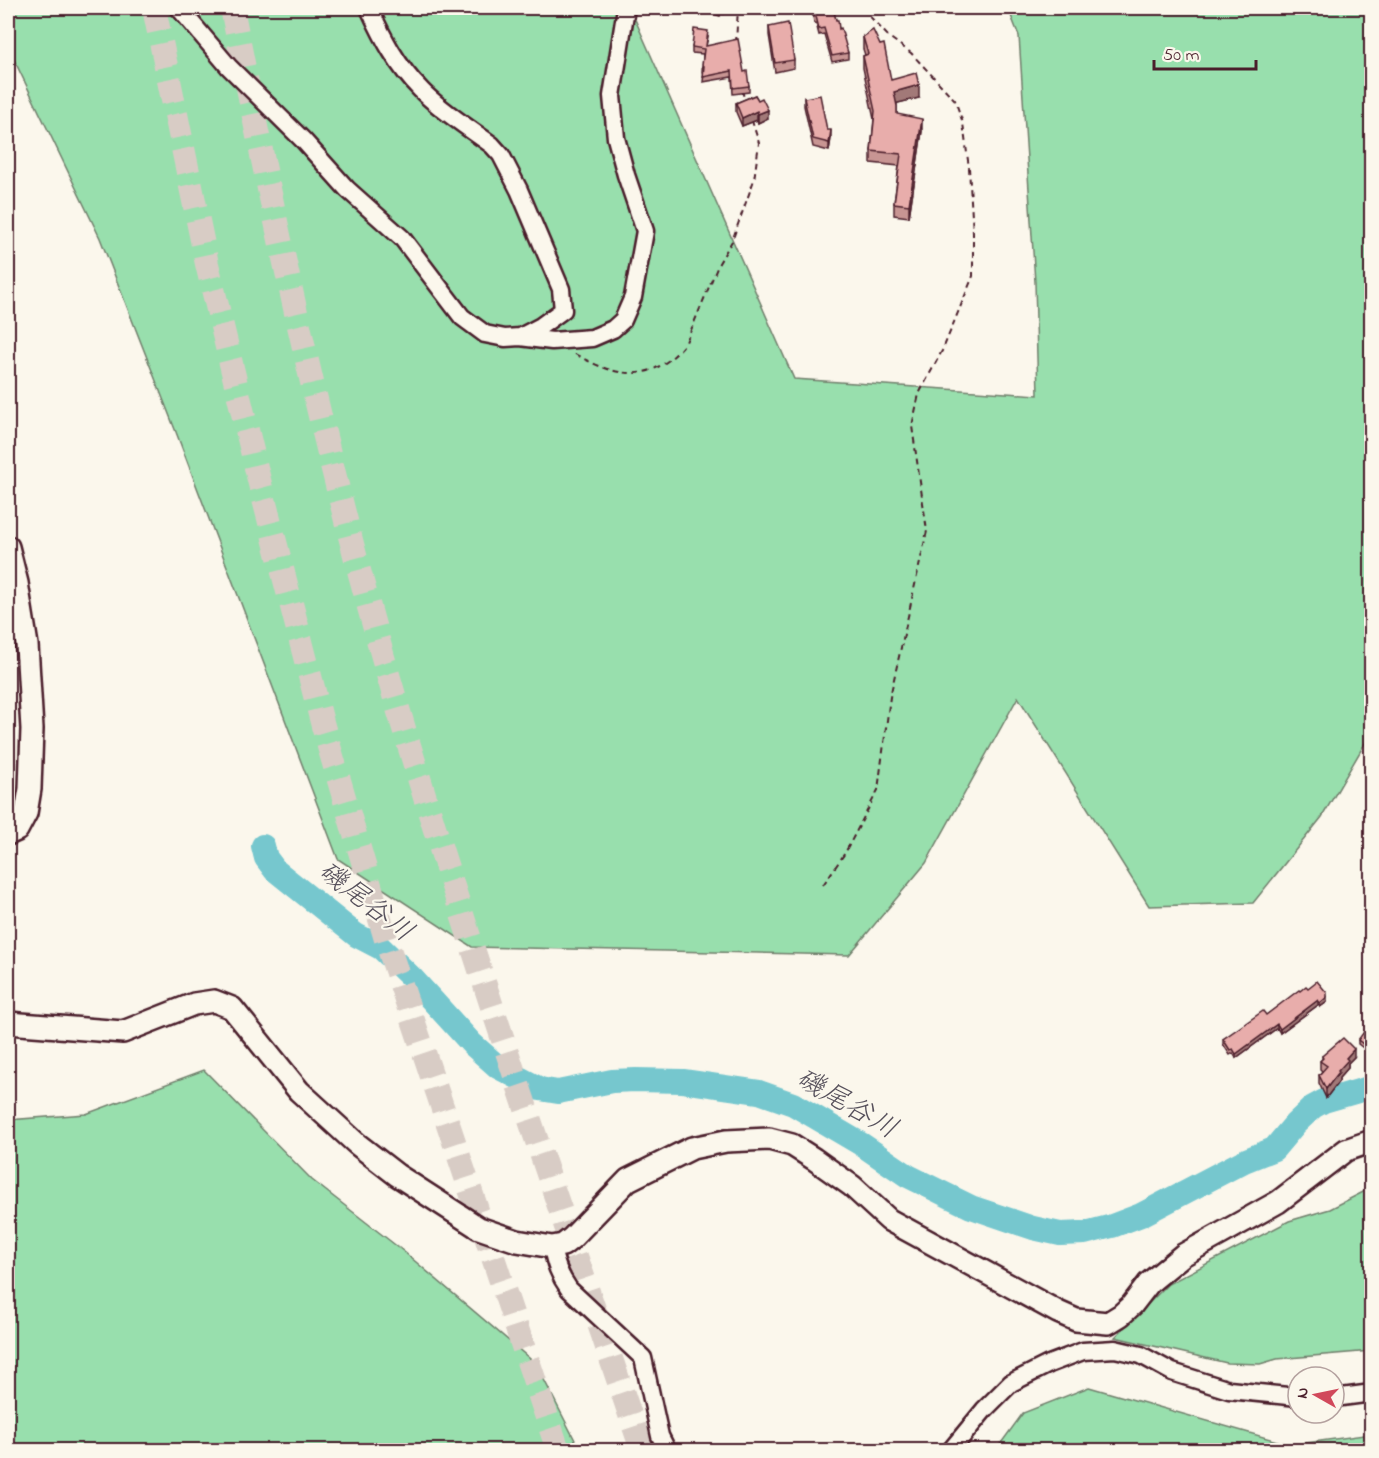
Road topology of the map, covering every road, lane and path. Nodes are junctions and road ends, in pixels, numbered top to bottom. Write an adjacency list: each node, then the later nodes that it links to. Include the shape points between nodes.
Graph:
1 (179, 8): 10 (street, via 229,67 347,189 402,238 462,317 485,334)
2 (369, 8): 10 (street, via 404,71 422,92 492,144 519,190 561,289 562,310)
3 (626, 8): 11 (street, via 612,96 616,138 645,231 633,297 623,320 613,329 592,338)
4 (738, 8): 6 (path)
5 (862, 8): 14 (path, via 955,100 963,123 969,168 973,276 948,338 919,394 912,426 927,531 890,698 878,790 845,853)
6 (736, 43)
7 (741, 82): 8 (path)
8 (746, 102)
9 (749, 112): 11 (path, via 759,143 754,180 732,241 678,353 660,368 640,374 613,371)
10 (520, 337): 11 (street)
11 (552, 341)
12 (8, 547): 13 (main road, via 27,645 32,729 26,813 17,830)
13 (8, 834)
14 (823, 885)
15 (8, 1023): 17 (main road, via 123,1032 194,1004 214,1001 232,1008 299,1091 398,1175 479,1228 517,1241)
16 (1371, 1141): 17 (main road, via 1346,1150 1278,1202 1183,1255 1108,1323 1076,1320 1058,1312 889,1220 852,1186 814,1159 792,1145 769,1139 726,1141 692,1148 628,1180 572,1238)
17 (552, 1247): 21 (street, via 560,1277 569,1289 644,1358 660,1436)
18 (1371, 1393): 20 (street)
19 (1286, 1396): 22 (street, via 1229,1390 1172,1371 1141,1355 1115,1349 1083,1351 1011,1383)
20 (1346, 1396)
21 (667, 1450)
22 (951, 1450)

